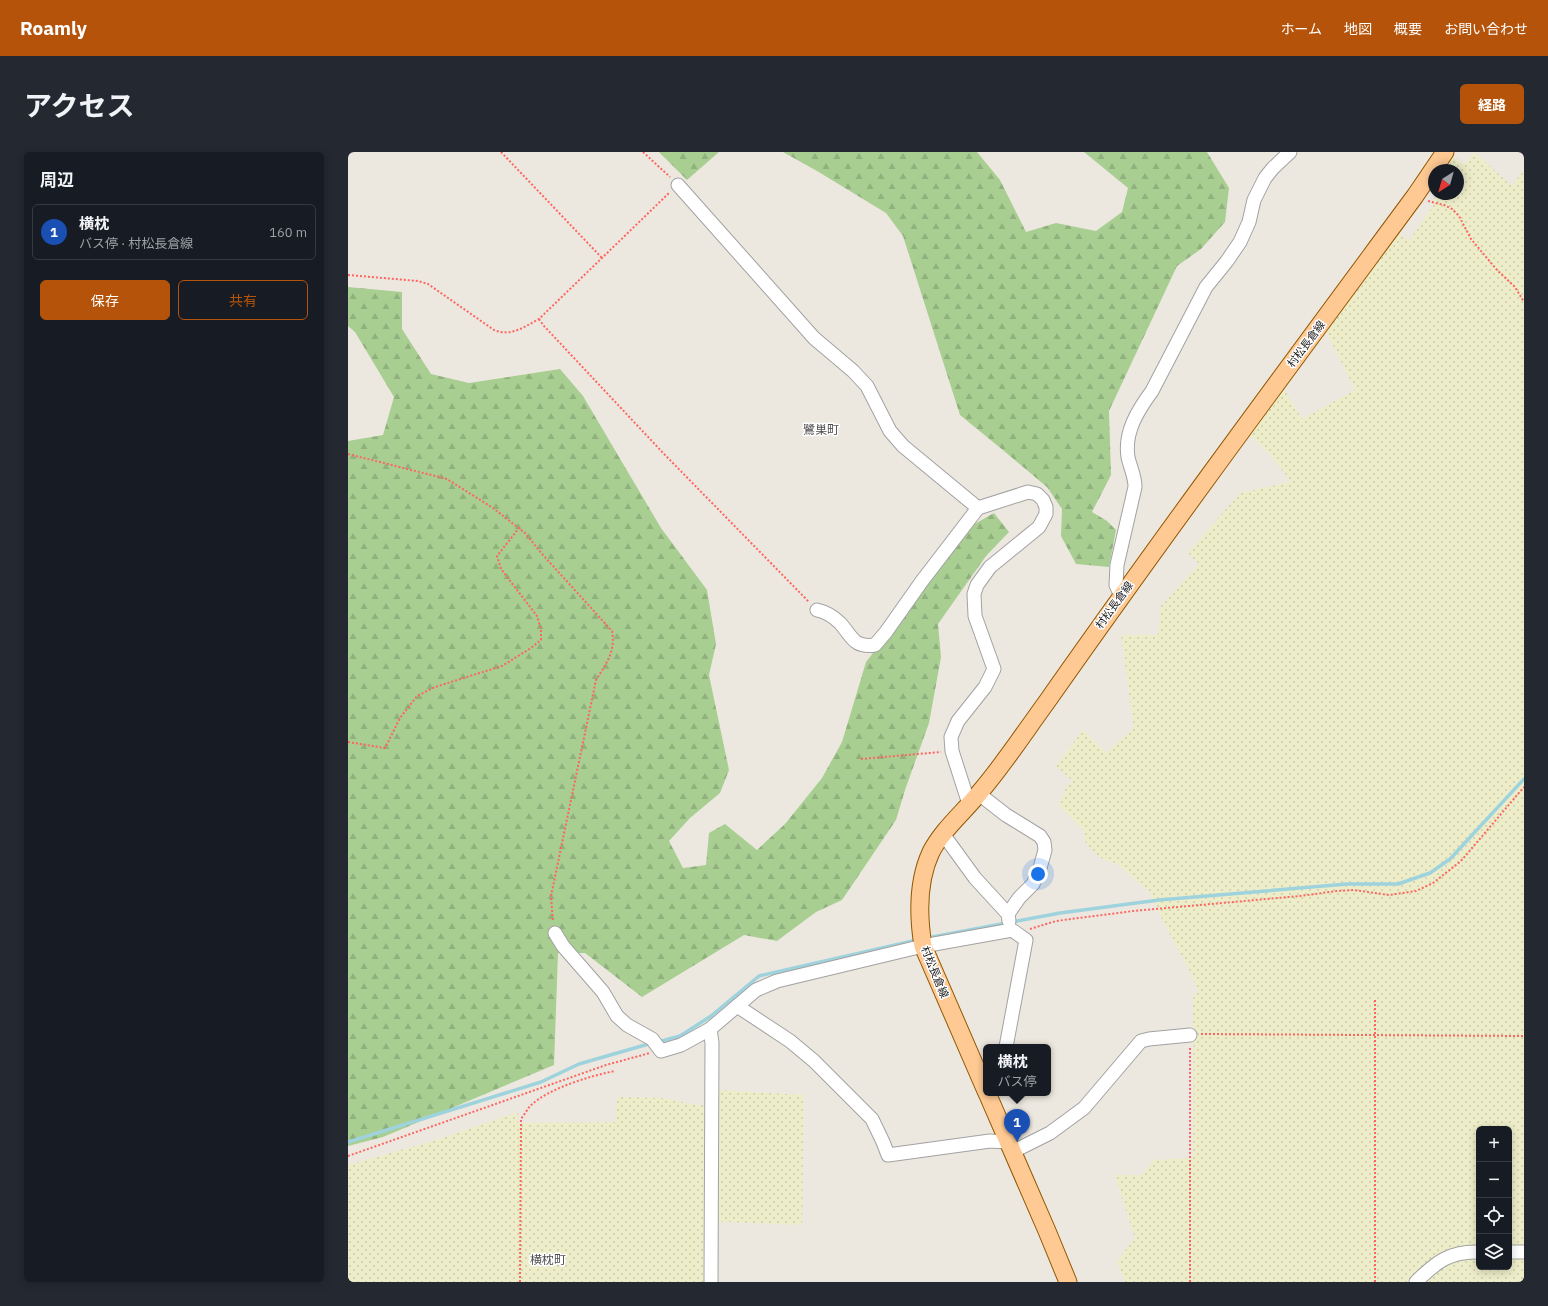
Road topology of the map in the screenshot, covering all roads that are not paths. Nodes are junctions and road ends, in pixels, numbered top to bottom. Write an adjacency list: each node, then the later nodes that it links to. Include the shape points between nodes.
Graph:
1 (1290, 152): 5 (street, via 1265,178 1254,200 1249,222 1240,242 1206,287 1152,391 1131,425 1128,456 1135,477 1135,487 1117,565 1116,585)
2 (1445, 152): 5 (main road, 村松長倉線)
3 (678, 185): 4 (street, via 810,333 867,386 890,431 903,446)
4 (978, 508): 6 (street, via 875,645 861,645 849,636 832,616); 7 (street, via 1028,492 1037,494 1043,500 1046,514 1039,527 990,567 974,594 975,616 994,669 985,687 950,737 952,751)
5 (1121, 596): 7 (main road, 村松長倉線, via 1006,760)
6 (817, 610)
7 (974, 799): 8 (main road, 村松長倉線); 9 (street, via 1006,815 1040,836 1044,842 1045,850 1033,884)
8 (943, 834): 9 (street, via 975,878); 12 (main road, 村松長倉線, via 931,852 922,882 919,904)
9 (1008, 914): 10 (street)
10 (1012, 930): 12 (street); 16 (street, via 1026,940)
11 (555, 933): 14 (street, via 603,992 617,1016 627,1025 652,1039 661,1051 681,1045)
12 (923, 946): 13 (street, via 777,981 756,990); 17 (main road, 村松長倉線)
13 (737, 1006): 14 (street); 21 (street, via 790,1041 814,1061 872,1119 888,1155 990,1141)
14 (710, 1029): 25 (street)
15 (1190, 1035): 21 (street, via 1141,1041 1084,1108 1050,1133)
16 (1007, 1044)
17 (983, 1085)
18 (988, 1096): 20 (main road, 村松長倉線)
19 (997, 1096): 20 (street)
20 (994, 1110): 21 (main road, 村松長倉線)
21 (1010, 1147): 26 (main road, 村松長倉線)
22 (1476, 1252): 27 (street, via 1444,1258)
23 (1512, 1252): 24 (street)
24 (1524, 1252)
25 (711, 1282)
26 (1068, 1282)
27 (1416, 1282)

